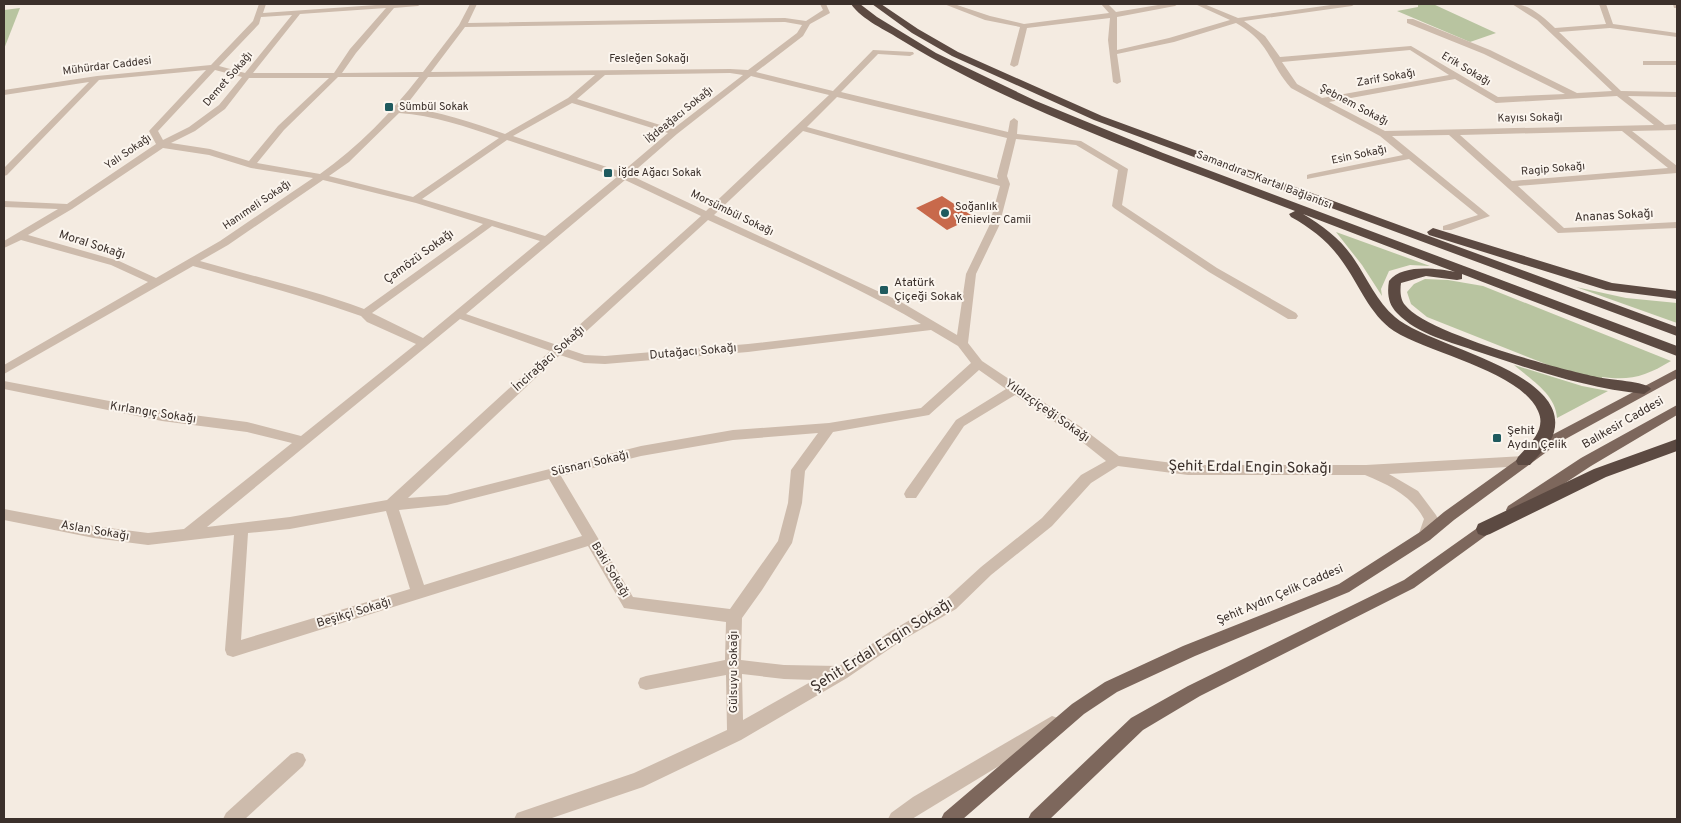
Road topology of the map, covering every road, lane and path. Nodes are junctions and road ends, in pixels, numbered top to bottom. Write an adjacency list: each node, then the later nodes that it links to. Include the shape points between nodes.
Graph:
1 (262, 4): 19 (street, Yalı Sokağı)
2 (418, 4): 15 (street)
3 (473, 4): 23 (street, Hanımeli Sokağı)
4 (823, 4): 22 (street, İğdeağacı Sokağı, via 827,11)
5 (855, 4): 62 (highway, Samandıra - Kartal Bağlantısı, via 933,55 1032,103)
6 (876, 4): 72 (highway, Samandıra - Kartal Bağlantısı, via 915,31 996,74 1098,118)
7 (948, 4): 24 (street)
8 (1104, 4): 18 (street)
9 (1175, 4): 18 (street)
10 (1198, 4): 20 (street)
11 (1296, 4): 16 (street)
12 (1352, 4): 16 (street)
13 (1516, 4): 26 (street)
14 (1603, 4): 25 (street)
15 (392, 6): 17 (street); 37 (street)
16 (1309, 10): 20 (street)
17 (298, 12): 19 (street); 39 (street, Demet Sokağı)
18 (1114, 15): 24 (street); 28 (street)
19 (259, 16): 34 (street, Yalı Sokağı)
20 (1238, 20): 28 (street); 30 (street, Şebnem Sokağı, via 1265,41)
21 (1410, 21): 47 (street, via 1487,52)
22 (807, 23): 23 (street, via 785,20); 36 (street, İğdeağacı Sokağı, via 800,34)
23 (463, 24): 38 (street, Hanımeli Sokağı)
24 (1024, 26): 33 (street)
25 (1610, 26): 26 (street); 27 (street)
26 (1553, 30): 44 (street)
27 (1677, 35)
28 (1113, 53): 42 (street)
29 (910, 54): 46 (street, İncirağacı Sokağı, via 876,52)
30 (1276, 60): 40 (street, Erik Sokağı, via 1411,48); 49 (street, Şebnem Sokağı, via 1288,80)
31 (1646, 63): 32 (street)
32 (1677, 63)
33 (1014, 65)
34 (214, 67): 39 (street, Fesleğen Sokağı); 41 (street, Mühürdar Caddesi); 61 (street, Yalı Sokağı, via 153,132)
35 (604, 71): 36 (street, Fesleğen Sokağı); 38 (street, Fesleğen Sokağı); 48 (street)
36 (749, 73): 46 (street, Fesleğen Sokağı); 57 (street, İğdeağacı Sokağı)
37 (336, 75): 38 (street, Fesleğen Sokağı); 39 (street, Fesleğen Sokağı); 64 (street, via 281,128)
38 (424, 75): 50 (street, Hanımeli Sokağı)
39 (247, 76): 61 (street, Demet Sokağı, via 210,117)
40 (1457, 76): 47 (street, Erik Sokağı, via 1496,100); 49 (street, Zarif Sokağı)
41 (97, 78): 43 (street, Mühürdar Caddesi); 66 (street)
42 (1118, 82)
43 (4, 92)
44 (1619, 93): 45 (street, Erik Sokağı); 47 (street, Erik Sokağı); 52 (street)
45 (1677, 94)
46 (833, 95): 54 (street, İncirağacı Sokağı); 59 (street, Fesleğen Sokağı)
47 (1578, 96)
48 (571, 100): 57 (street); 60 (street)
49 (1320, 101): 58 (street, Şebnem Sokağı)
50 (396, 110): 60 (street, Morsümbül Sokağı, via 414,111 467,124); 69 (street, Hanımeli Sokağı, via 346,160)
51 (1014, 121): 59 (street)
52 (1662, 127): 53 (street, Kayısı Sokağı); 55 (street, Kayısı Sokağı)
53 (1677, 127)
54 (801, 128): 70 (street); 76 (street, İncirağacı Sokağı)
55 (1622, 128): 56 (street, Kayısı Sokağı); 65 (street)
56 (1450, 131): 58 (street, Kayısı Sokağı); 71 (street, Ragip Sokağı)
57 (674, 132): 67 (street, İğdeağacı Sokağı)
58 (1383, 134): 63 (street, Şebnem Sokağı)
59 (1012, 136): 70 (street, via 1002,176); 88 (street, Fesleğen Sokağı, via 1078,143 1123,169 1117,206 1214,270)
60 (506, 137): 67 (street, Morsümbül Sokağı); 73 (street)
61 (161, 145): 64 (street, via 210,152); 75 (street, Yalı Sokağı)
62 (1159, 154): 94 (highway, Samandıra - Kartal Bağlantısı); 106 (highway, via 1314,225 1341,250 1376,308 1400,328 1513,378 1540,400 1549,418 1547,433)
63 (1412, 156): 68 (street, Esin Sokağı); 79 (street, Şebnem Sokağı, via 1485,216)
64 (251, 165): 69 (street)
65 (1677, 170): 71 (street, Ragip Sokağı)
66 (4, 173)
67 (624, 176): 76 (street, Morsümbül Sokağı); 81 (street, İğdeağacı Sokağı)
68 (1310, 176)
69 (322, 177): 73 (street); 83 (street, Hanımeli Sokağı)
70 (1005, 184): 92 (street, via 994,226 971,274)
71 (1510, 184): 78 (street, Ananas Sokağı, via 1562,231)
72 (1284, 187): 85 (highway, via 1610,286); 90 (highway, Samandıra - Kartal Bağlantısı)
73 (414, 200): 77 (street)
74 (4, 204): 75 (street)
75 (69, 206): 80 (street, Yalı Sokağı)
76 (710, 215): 89 (street, Morsümbül Sokağı); 93 (street, İncirağacı Sokağı)
77 (490, 223): 81 (street); 86 (street, Çamözü Sokağı)
78 (1677, 224)
79 (1447, 228)
80 (19, 236): 82 (street, Yalı Sokağı); 84 (street, Moral Sokağı, via 115,263)
81 (547, 240): 87 (street, İğdeağacı Sokağı)
82 (4, 245)
83 (192, 262): 84 (street, Hanımeli Sokağı); 86 (street, via 315,295)
84 (156, 282): 96 (street, Hanımeli Sokağı)
85 (1677, 295)
86 (365, 313): 91 (street, via 387,327)
87 (459, 315): 91 (street, İğdeağacı Sokağı); 93 (street, Dutağacı Sokağı)
88 (1292, 316)
89 (934, 326): 92 (street, Morsümbül Sokağı); 93 (street, Dutağacı Sokağı, via 748,348 606,360 584,359)
90 (1677, 332)
91 (424, 343): 103 (street, İğdeağacı Sokağı)
92 (962, 344): 95 (street, Yıldızçiçeği Sokağı)
93 (559, 350): 110 (street, İncirağacı Sokağı, via 434,469)
94 (1677, 351): 100 (highway, via 1473,279 1433,271 1410,274 1395,281 1393,294 1402,311 1425,327 1565,377 1610,387)
95 (978, 364): 99 (street, Yıldızçiçeği Sokağı); 102 (street, Süsnarı Sokağı, via 925,412)
96 (4, 370)
97 (1677, 373): 100 (main road, Şehit Aydın Çelik Caddesi)
98 (4, 385): 103 (street, Kırlangıç Sokağı, via 154,414 247,426)
99 (1016, 388): 105 (street, Yıldızçiçeği Sokağı); 109 (street, via 960,423)
100 (1644, 390): 106 (main road, Şehit Aydın Çelik Caddesi, via 1555,439)
101 (1677, 409): 113 (main road, Balıkesir Caddesi, via 1586,462)
102 (829, 428): 108 (street, Süsnarı Sokağı, via 733,435); 118 (street, Gülsuyu Sokağı, via 798,470 796,503 785,543)
103 (302, 441): 114 (street, İğdeağacı Sokağı)
104 (1677, 445): 113 (highway, via 1600,473)
105 (1116, 461): 107 (street, Şehit Erdal Engin Sokağı, via 1188,470); 120 (street, Şehit Erdal Engin Sokağı, via 1086,479 1047,522 951,604)
106 (1524, 461): 107 (street, Şehit Erdal Engin Sokağı); 115 (main road, Şehit Aydın Çelik Caddesi)
107 (1366, 470): 115 (street, Şehit Erdal Engin Sokağı, via 1401,484 1425,505 1431,519)
108 (552, 473): 110 (street, Süsnarı Sokağı, via 447,500); 116 (street, Baki Sokağı)
109 (911, 494)
110 (391, 504): 112 (street, Süsnarı Sokağı); 117 (street)
111 (4, 515): 114 (street, Aslan Sokağı, via 148,539)
112 (241, 529): 114 (street, Süsnarı Sokağı); 117 (street, Beşikçi Sokağı, via 233,650)
113 (1484, 529): 129 (main road, via 1410,584 1194,691 1137,724)
114 (187, 535)
115 (1425, 536): 122 (main road, Şehit Aydın Çelik Caddesi, via 1344,588 1189,651 1111,687)
116 (591, 539): 117 (street, Beşikçi Sokağı); 118 (street, Baki Sokağı, via 629,602)
117 (419, 592)
118 (734, 616): 119 (street, Gülsuyu Sokağı)
119 (733, 666): 120 (street, via 784,672); 121 (street); 123 (street, Gülsuyu Sokağı)
120 (841, 673): 123 (street, Şehit Erdal Engin Sokağı)
121 (646, 683)
122 (1078, 708): 127 (street); 128 (main road, Şehit Aydın Çelik Caddesi)
123 (735, 734): 126 (street, Şehit Erdal Engin Sokağı, via 637,781)
124 (297, 760): 125 (street)
125 (232, 819)
126 (523, 819)
127 (897, 819)
128 (950, 819)
129 (1037, 819)

